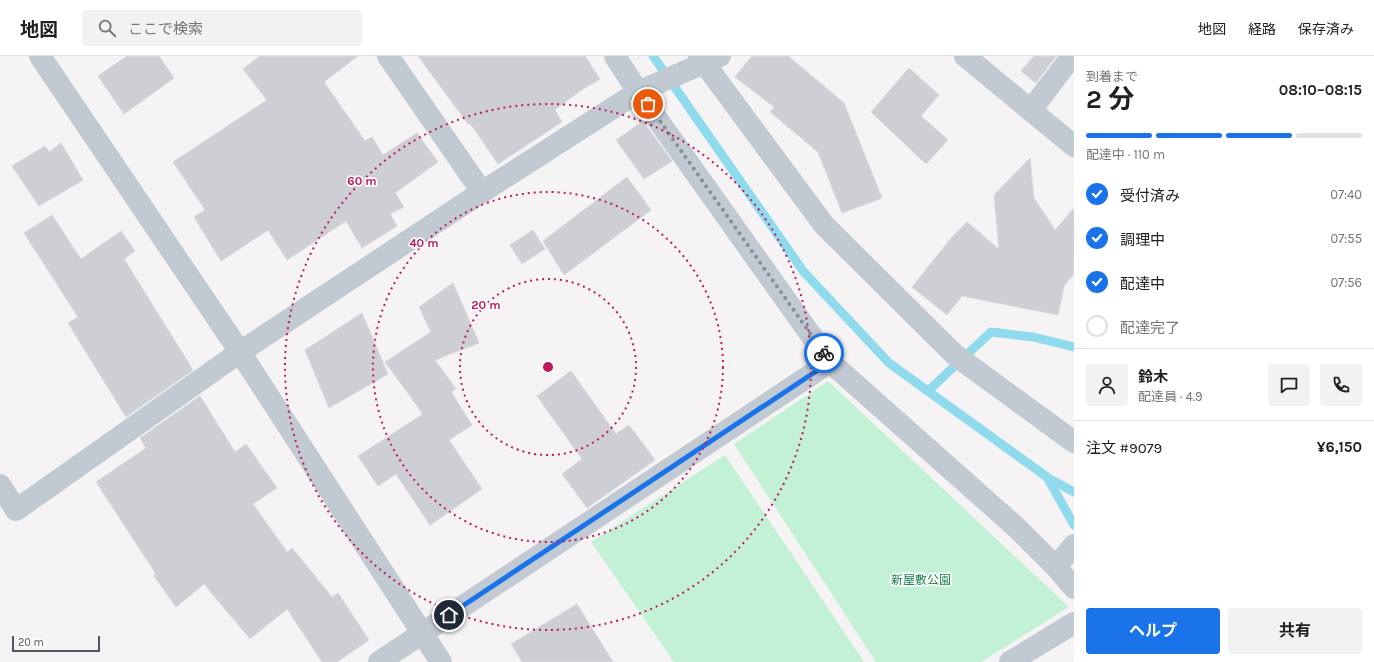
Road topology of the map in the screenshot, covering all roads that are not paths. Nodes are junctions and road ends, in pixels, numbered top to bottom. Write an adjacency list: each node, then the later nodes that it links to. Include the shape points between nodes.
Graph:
1 (40, 56): 11 (street)
2 (388, 56): 10 (street)
3 (615, 56): 7 (street)
4 (965, 56): 8 (street)
5 (1072, 56): 8 (street)
6 (702, 62): 7 (street); 13 (street, via 824,225 955,355)
7 (644, 89): 10 (street); 12 (street)
8 (1031, 110): 9 (street)
9 (1074, 146)
10 (482, 192): 11 (street)
11 (240, 352): 14 (street, via 16,510); 19 (street)
12 (830, 362): 16 (street, via 1017,528); 19 (street)
13 (1074, 442)
14 (0, 485)
15 (1074, 545): 16 (street)
16 (1056, 567): 17 (street)
17 (1074, 588)
18 (1074, 623): 22 (street)
19 (422, 633): 20 (street); 21 (street)
20 (379, 662)
21 (441, 662)
22 (1010, 662)

